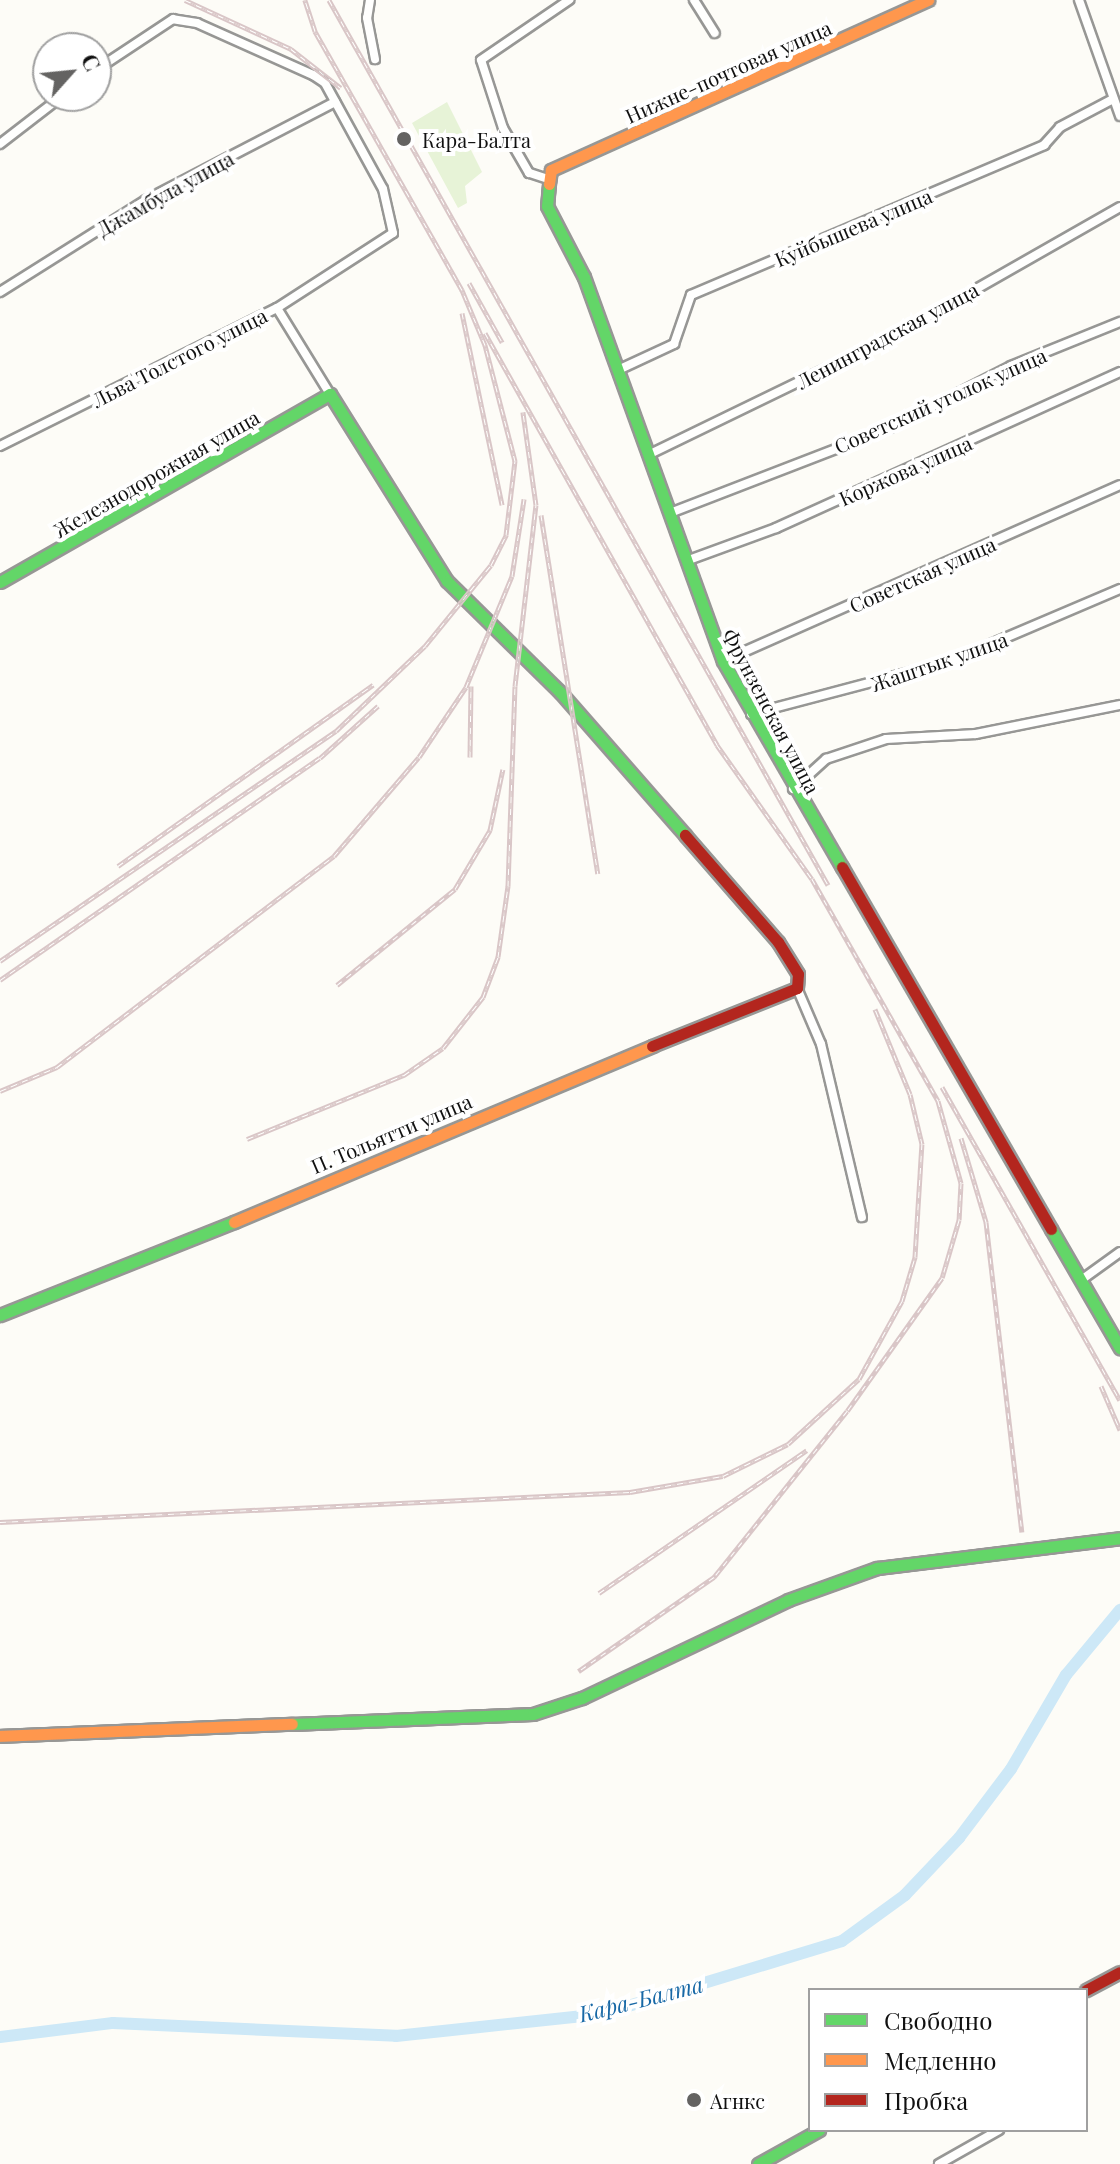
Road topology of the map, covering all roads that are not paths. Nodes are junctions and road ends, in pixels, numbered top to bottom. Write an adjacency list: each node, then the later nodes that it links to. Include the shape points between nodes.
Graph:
1 (370, 0): 8 (street, via 367,18)
2 (569, 0): 16 (street, via 481,60 503,128 529,173)
3 (694, 0): 6 (street)
4 (928, 0): 16 (main road, Нижне-почтовая улица, via 551,170)
5 (1079, 0): 10 (street)
6 (715, 33)
7 (112, 59): 12 (street, via 173,19 197,23 313,75)
8 (375, 59)
9 (1120, 81): 10 (street)
10 (1109, 87): 11 (street)
11 (1113, 99): 14 (street); 21 (street, Куйбышева улица, via 1060,127 1044,145 691,295 674,344)
12 (335, 102): 18 (street, Джамбула улица, via 146,200); 19 (street, Льва Толстого улица, via 383,189 393,233 283,298)
13 (41, 112): 15 (street)
14 (1120, 116)
15 (0, 144)
16 (548, 179): 21 (main road, Фрунзенская улица, via 547,206 584,277)
17 (1120, 207): 25 (street, Ленинградская улица, via 899,333)
18 (0, 292)
19 (277, 308): 23 (street); 24 (street, Льва Толстого улица)
20 (1120, 322): 27 (street, Советский уголок улица, via 1011,366 890,428)
21 (618, 370): 25 (main road, Фрунзенская улица)
22 (1120, 372): 28 (street, Коржова улица, via 776,528)
23 (330, 394): 29 (main road, Железнодорожная улица); 35 (main road, via 447,581 560,692 778,942 794,965)
24 (0, 446)
25 (650, 454): 27 (main road, Фрунзенская улица)
26 (1120, 485): 31 (street, Советская улица)
27 (670, 513): 28 (main road, Фрунзенская улица)
28 (686, 561): 31 (main road, Фрунзенская улица)
29 (0, 582)
30 (1120, 589): 33 (street, Жаштык улица, via 951,661)
31 (723, 661): 33 (main road, Фрунзенская улица)
32 (1120, 705): 34 (street, via 976,734 886,739 826,759)
33 (751, 714): 34 (main road, Фрунзенская улица)
34 (793, 789): 38 (main road, Фрунзенская улица)
35 (797, 988): 36 (street, via 821,1044); 39 (main road, П. Тольятти улица, via 485,1112 122,1271)
36 (862, 1217)
37 (1120, 1252): 38 (street)
38 (1084, 1278): 40 (main road, Фрунзенская улица)
39 (0, 1315)
40 (1120, 1348)
41 (1120, 1538): 42 (main road, via 877,1568 788,1600 582,1698 533,1714)
42 (0, 1736)
43 (1120, 1972): 44 (main road)
44 (1088, 1989)
45 (815, 2132): 47 (main road)
46 (995, 2132): 48 (street)
47 (758, 2164)
48 (939, 2164)

